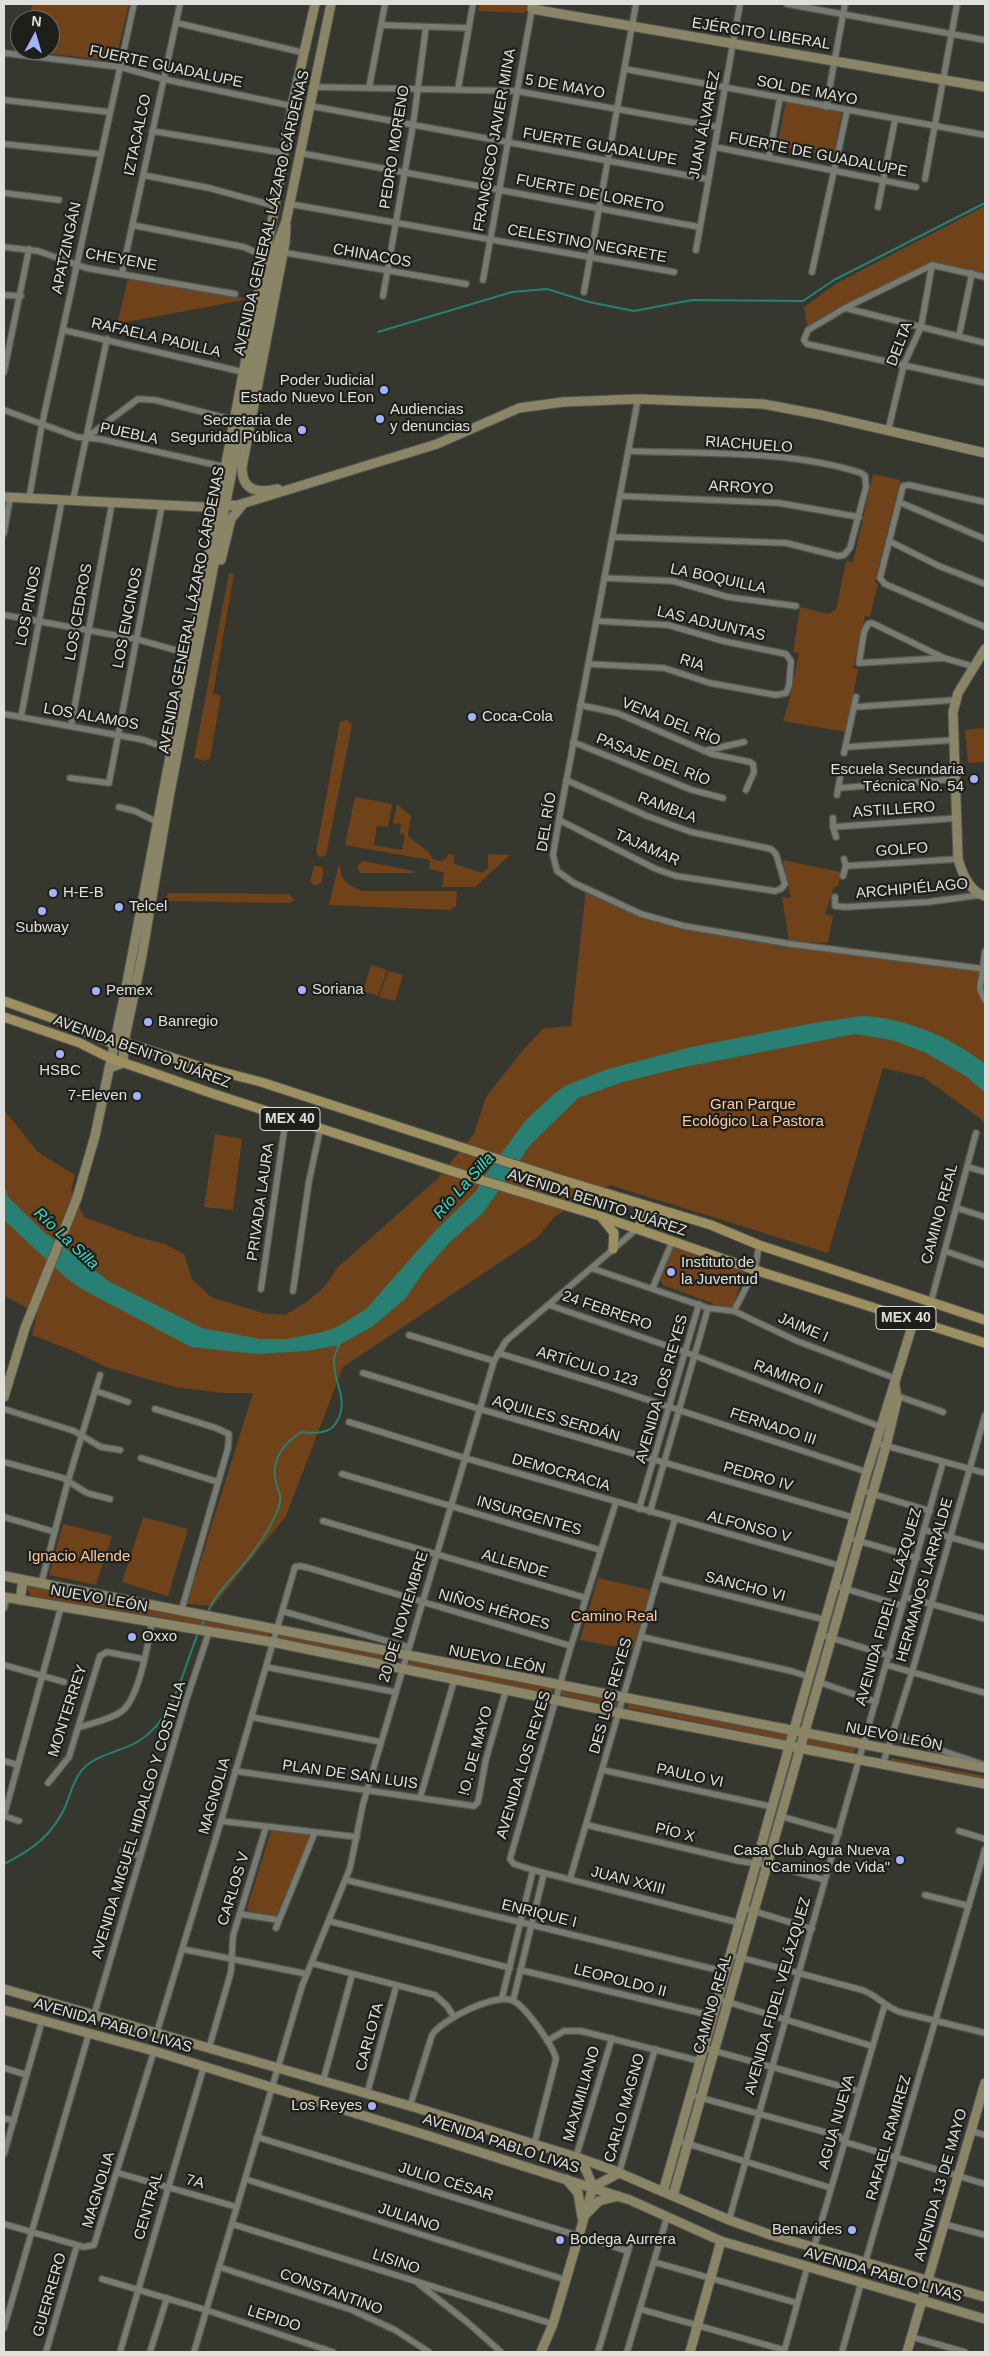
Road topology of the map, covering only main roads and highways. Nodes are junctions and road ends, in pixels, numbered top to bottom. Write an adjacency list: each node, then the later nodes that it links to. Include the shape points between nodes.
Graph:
1 (4, 1001): 4 (main road, AVENIDA BENITO JUÁREZ / MEX 40, via 113,1044 124,1042 261,1082)
2 (4, 1017): 3 (main road, AVENIDA BENITO JUÁREZ / MEX 40, via 80,1043 109,1063 123,1063 320,1130)
3 (600, 1216): 5 (main road, AVENIDA BENITO JUÁREZ / MEX 40); 6 (main road, via 614,1233)
4 (712, 1225): 5 (main road, via 648,1214 642,1218); 7 (main road, AVENIDA BENITO JUÁREZ / MEX 40, via 760,1245)
5 (638, 1228): 8 (main road, AVENIDA BENITO JUÁREZ / MEX 40, via 754,1270)
6 (613, 1249)
7 (985, 1320)
8 (985, 1343)

